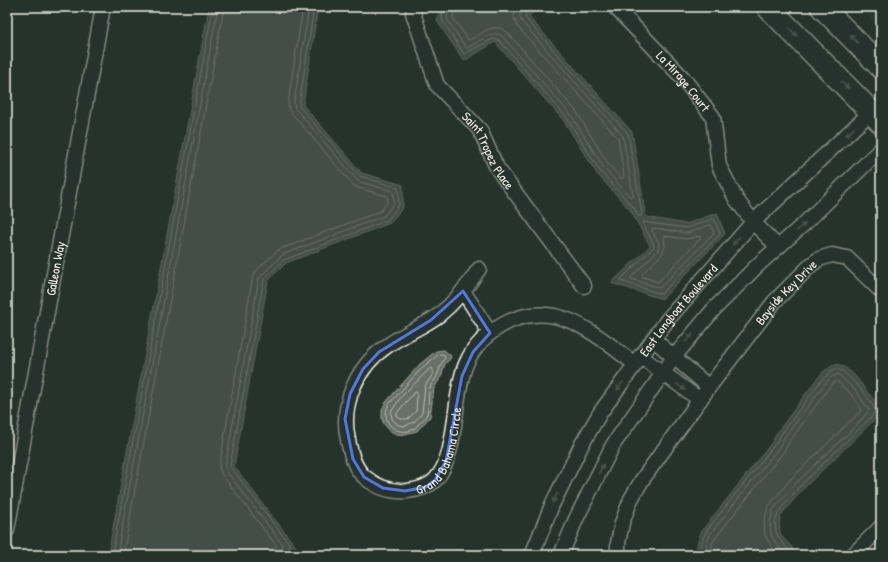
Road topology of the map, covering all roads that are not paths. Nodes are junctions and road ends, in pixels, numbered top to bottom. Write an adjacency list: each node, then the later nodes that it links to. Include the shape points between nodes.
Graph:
1 (103, 7): 23 (street, Galleon Way)
2 (414, 7): 12 (street, Saint Tropez Place, via 413,13 437,85 480,130 497,168)
3 (615, 7): 9 (street, La Mirage Court, via 682,76 713,117 719,166 736,198)
4 (768, 7): 7 (main road, one-way to 7)
5 (822, 7): 6 (main road, one-way to 5)
6 (881, 67)
7 (878, 115): 9 (street, East Longboat Boulevard, one-way to 9)
8 (881, 149): 10 (street, East Longboat Boulevard, one-way to 8)
9 (753, 222): 10 (street, La Mirage Court); 16 (street, East Longboat Boulevard, one-way to 16)
10 (778, 247): 17 (street, East Longboat Boulevard, one-way to 10, via 714,309)
11 (479, 270): 13 (street, Grand Bahama Circle)
12 (584, 286)
13 (463, 291): 15 (street); 15 (street, Grand Bahama Circle, via 432,320 379,352 355,382 347,406 346,432 353,459 364,477 382,488 405,491 426,487 435,480 442,471 450,450 466,363)
14 (881, 291): 20 (street, Bayside Key Drive, via 847,258 832,255 819,259 775,301)
15 (490, 333): 18 (street, Grand Bahama Circle, via 514,319 527,316 557,316 571,320)
16 (653, 339): 17 (street); 18 (street, East Longboat Boulevard)
17 (674, 357): 19 (street, East Longboat Boulevard); 20 (street)
18 (638, 360): 19 (street); 24 (street, East Longboat Boulevard, one-way to 24, via 600,413 582,444 552,504)
19 (662, 372): 21 (street, one-way to 21); 25 (street, East Longboat Boulevard, one-way to 19, via 613,445)
20 (709, 387): 21 (street, Bayside Key Drive)
21 (700, 400): 26 (street, Bayside Key Drive, via 642,480 631,500 620,530)
22 (881, 527): 27 (street)
23 (7, 530)
24 (532, 555)
25 (561, 555)
26 (618, 555)
27 (852, 555)

